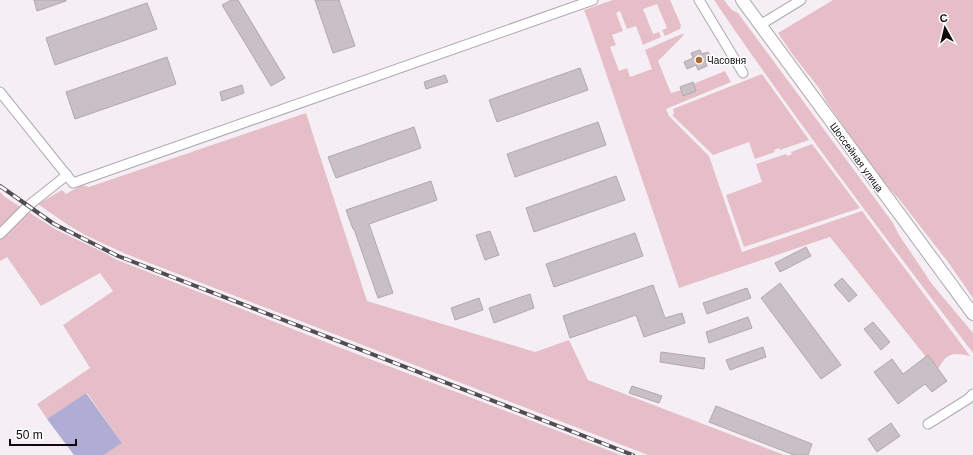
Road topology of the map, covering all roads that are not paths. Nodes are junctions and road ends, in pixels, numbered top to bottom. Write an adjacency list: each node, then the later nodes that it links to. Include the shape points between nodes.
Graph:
1 (593, 0): 8 (street, via 86,179 73,183)
2 (699, 0): 6 (street)
3 (742, 0): 5 (main road, Шоссейная улица)
4 (801, 0): 5 (street)
5 (760, 25): 10 (main road, Шоссейная улица)
6 (743, 73)
7 (0, 92): 8 (street)
8 (66, 175): 9 (street, via 28,206)
9 (0, 234)
10 (973, 314)
11 (973, 394): 12 (street)
12 (928, 424)

